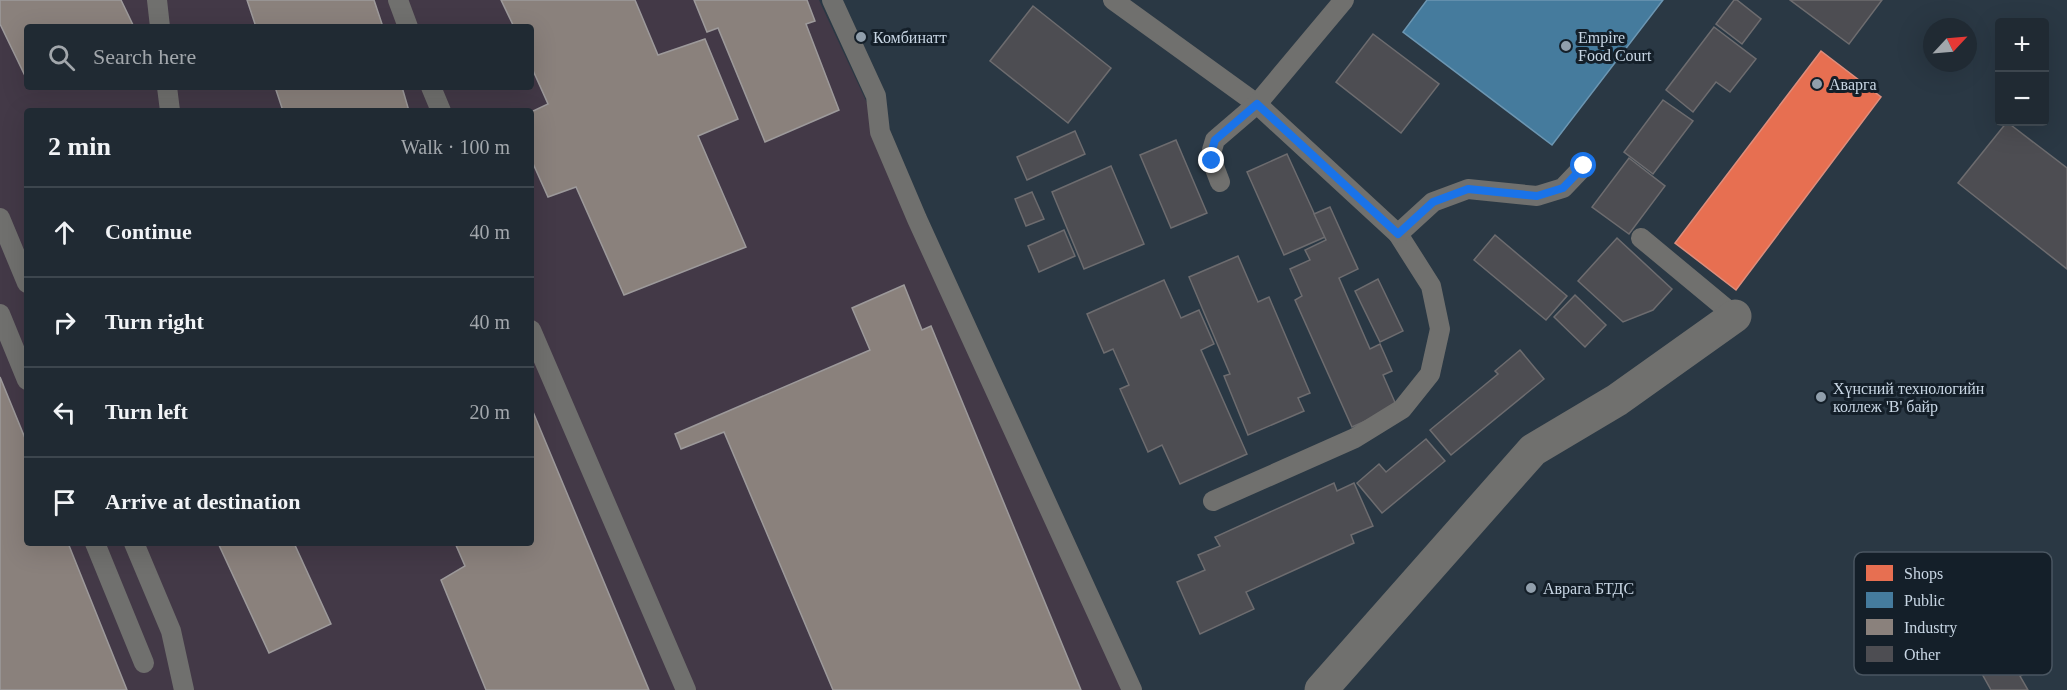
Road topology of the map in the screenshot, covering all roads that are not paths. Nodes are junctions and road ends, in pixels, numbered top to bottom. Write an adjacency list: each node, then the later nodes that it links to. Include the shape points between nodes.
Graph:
1 (157, 0): 6 (lane)
2 (398, 0): 7 (lane)
3 (832, 0): 29 (lane, via 876,96 880,132 917,219)
4 (1113, 0): 10 (lane)
5 (1344, 0): 10 (lane)
6 (160, 24)
7 (407, 24)
8 (167, 90): 11 (lane)
9 (432, 90): 12 (lane)
10 (1257, 104): 14 (lane, via 1215,140 1212,161); 16 (lane)
11 (170, 108)
12 (440, 108)
13 (1584, 166): 16 (lane, via 1563,188 1537,196 1468,189 1433,202)
14 (1220, 182)
15 (0, 218): 18 (lane)
16 (1398, 234): 23 (lane, via 1431,286 1440,329 1430,375 1402,410 1355,438)
17 (1641, 238): 20 (lane)
18 (24, 276)
19 (0, 314): 22 (lane)
20 (1735, 316): 30 (street, via 1617,399 1533,450)
21 (534, 337): 28 (lane)
22 (24, 373)
23 (1213, 501)
24 (95, 546): 26 (lane)
25 (135, 546): 27 (lane, via 171,631)
26 (144, 663)
27 (184, 690)
28 (686, 690)
29 (1132, 690)
30 (1321, 690)

